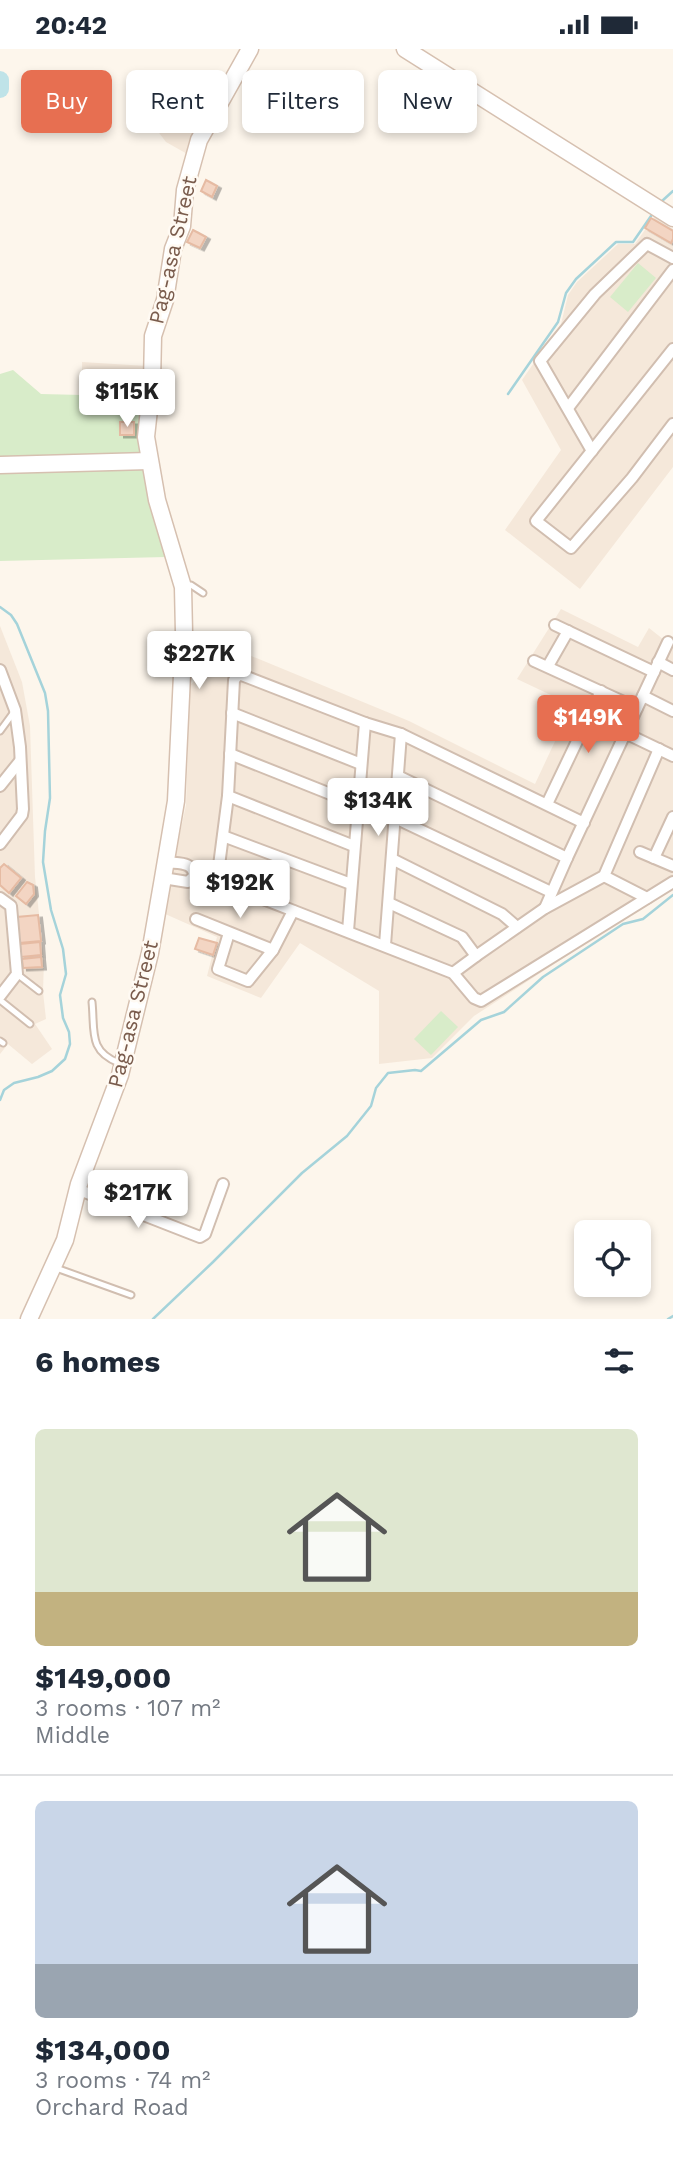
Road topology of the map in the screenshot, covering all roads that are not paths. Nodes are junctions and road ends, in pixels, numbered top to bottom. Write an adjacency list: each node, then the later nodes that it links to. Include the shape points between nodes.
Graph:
1 (250, 49): 10 (street, Pag-asa Street, via 199,140 185,190 182,226 153,336 146,437)
2 (405, 49): 3 (street)
3 (673, 218)
4 (673, 258): 7 (street, via 647,244 598,290 541,362)
5 (673, 270): 7 (street)
6 (673, 349): 9 (street)
7 (568, 408): 9 (street)
8 (673, 424): 9 (street, via 571,548 536,521)
9 (592, 451)
10 (149, 461): 11 (street); 12 (street, Pag-asa Street)
11 (0, 465)
12 (183, 587): 13 (lane, via 191,585); 53 (street, Pag-asa Street, via 176,801)
13 (203, 593)
14 (555, 625): 15 (street)
15 (568, 631): 18 (street); 19 (street)
16 (668, 642): 19 (street)
17 (534, 661): 18 (street)
18 (548, 666): 22 (street)
19 (656, 667): 20 (street); 23 (street)
20 (673, 670)
21 (1, 676): 25 (street)
22 (601, 691): 24 (street); 40 (street)
23 (643, 696): 24 (street); 26 (street)
24 (637, 708): 30 (street)
25 (15, 710): 29 (lane); 35 (street)
26 (673, 711)
27 (232, 713): 28 (street, via 234,680 241,674); 33 (street); 36 (street)
28 (365, 723): 31 (street); 36 (street)
29 (0, 731)
30 (625, 733): 32 (street); 44 (street)
31 (401, 734): 37 (street); 40 (street)
32 (659, 749): 34 (street); 54 (street)
33 (230, 754): 39 (street); 41 (street)
34 (673, 756)
35 (20, 761): 38 (street); 46 (street, via 22,815)
36 (361, 764): 41 (street)
37 (398, 776): 43 (street); 49 (street)
38 (2, 780)
39 (228, 796): 45 (street); 47 (street)
40 (547, 804): 44 (street)
41 (358, 805): 47 (street)
42 (673, 817): 50 (street)
43 (395, 818): 51 (street); 58 (street)
44 (584, 823): 49 (street)
45 (223, 835): 55 (street); 57 (street)
46 (0, 844)
47 (354, 846): 57 (street)
48 (640, 852): 50 (street)
49 (567, 858): 58 (street)
50 (654, 858): 52 (street)
51 (392, 859): 61 (street); 65 (street, via 502,914)
52 (673, 866)
53 (164, 870): 55 (street, via 188,882 194,874); 77 (street, Pag-asa Street)
54 (604, 876): 60 (street); 62 (street)
55 (217, 881): 63 (street)
56 (673, 882): 60 (street)
57 (351, 884): 66 (street)
58 (551, 892): 62 (street)
59 (0, 898): 72 (street, via 10,906)
60 (648, 898): 71 (street, via 481,1000)
61 (389, 903): 68 (street); 70 (street, via 462,937)
62 (545, 908): 65 (street)
63 (293, 911): 66 (street); 69 (street)
64 (196, 919): 67 (street)
65 (517, 927): 70 (street)
66 (348, 931): 68 (street)
67 (229, 933): 69 (street); 69 (street, via 218,966 245,981 251,980)
68 (385, 945): 71 (street)
69 (273, 950)
70 (475, 956): 71 (street)
71 (453, 973)
72 (18, 974): 73 (lane); 74 (street)
73 (39, 991)
74 (0, 998): 76 (lane)
75 (92, 1002): 77 (lane, via 96,1046 101,1054)
76 (30, 1024)
77 (123, 1065): 79 (street, Pag-asa Street)
78 (223, 1184): 79 (street, via 200,1237)
79 (78, 1189): 80 (street, Pag-asa Street)
80 (53, 1267): 81 (lane); 82 (street, Pag-asa Street)
81 (131, 1295)
82 (29, 1319)

